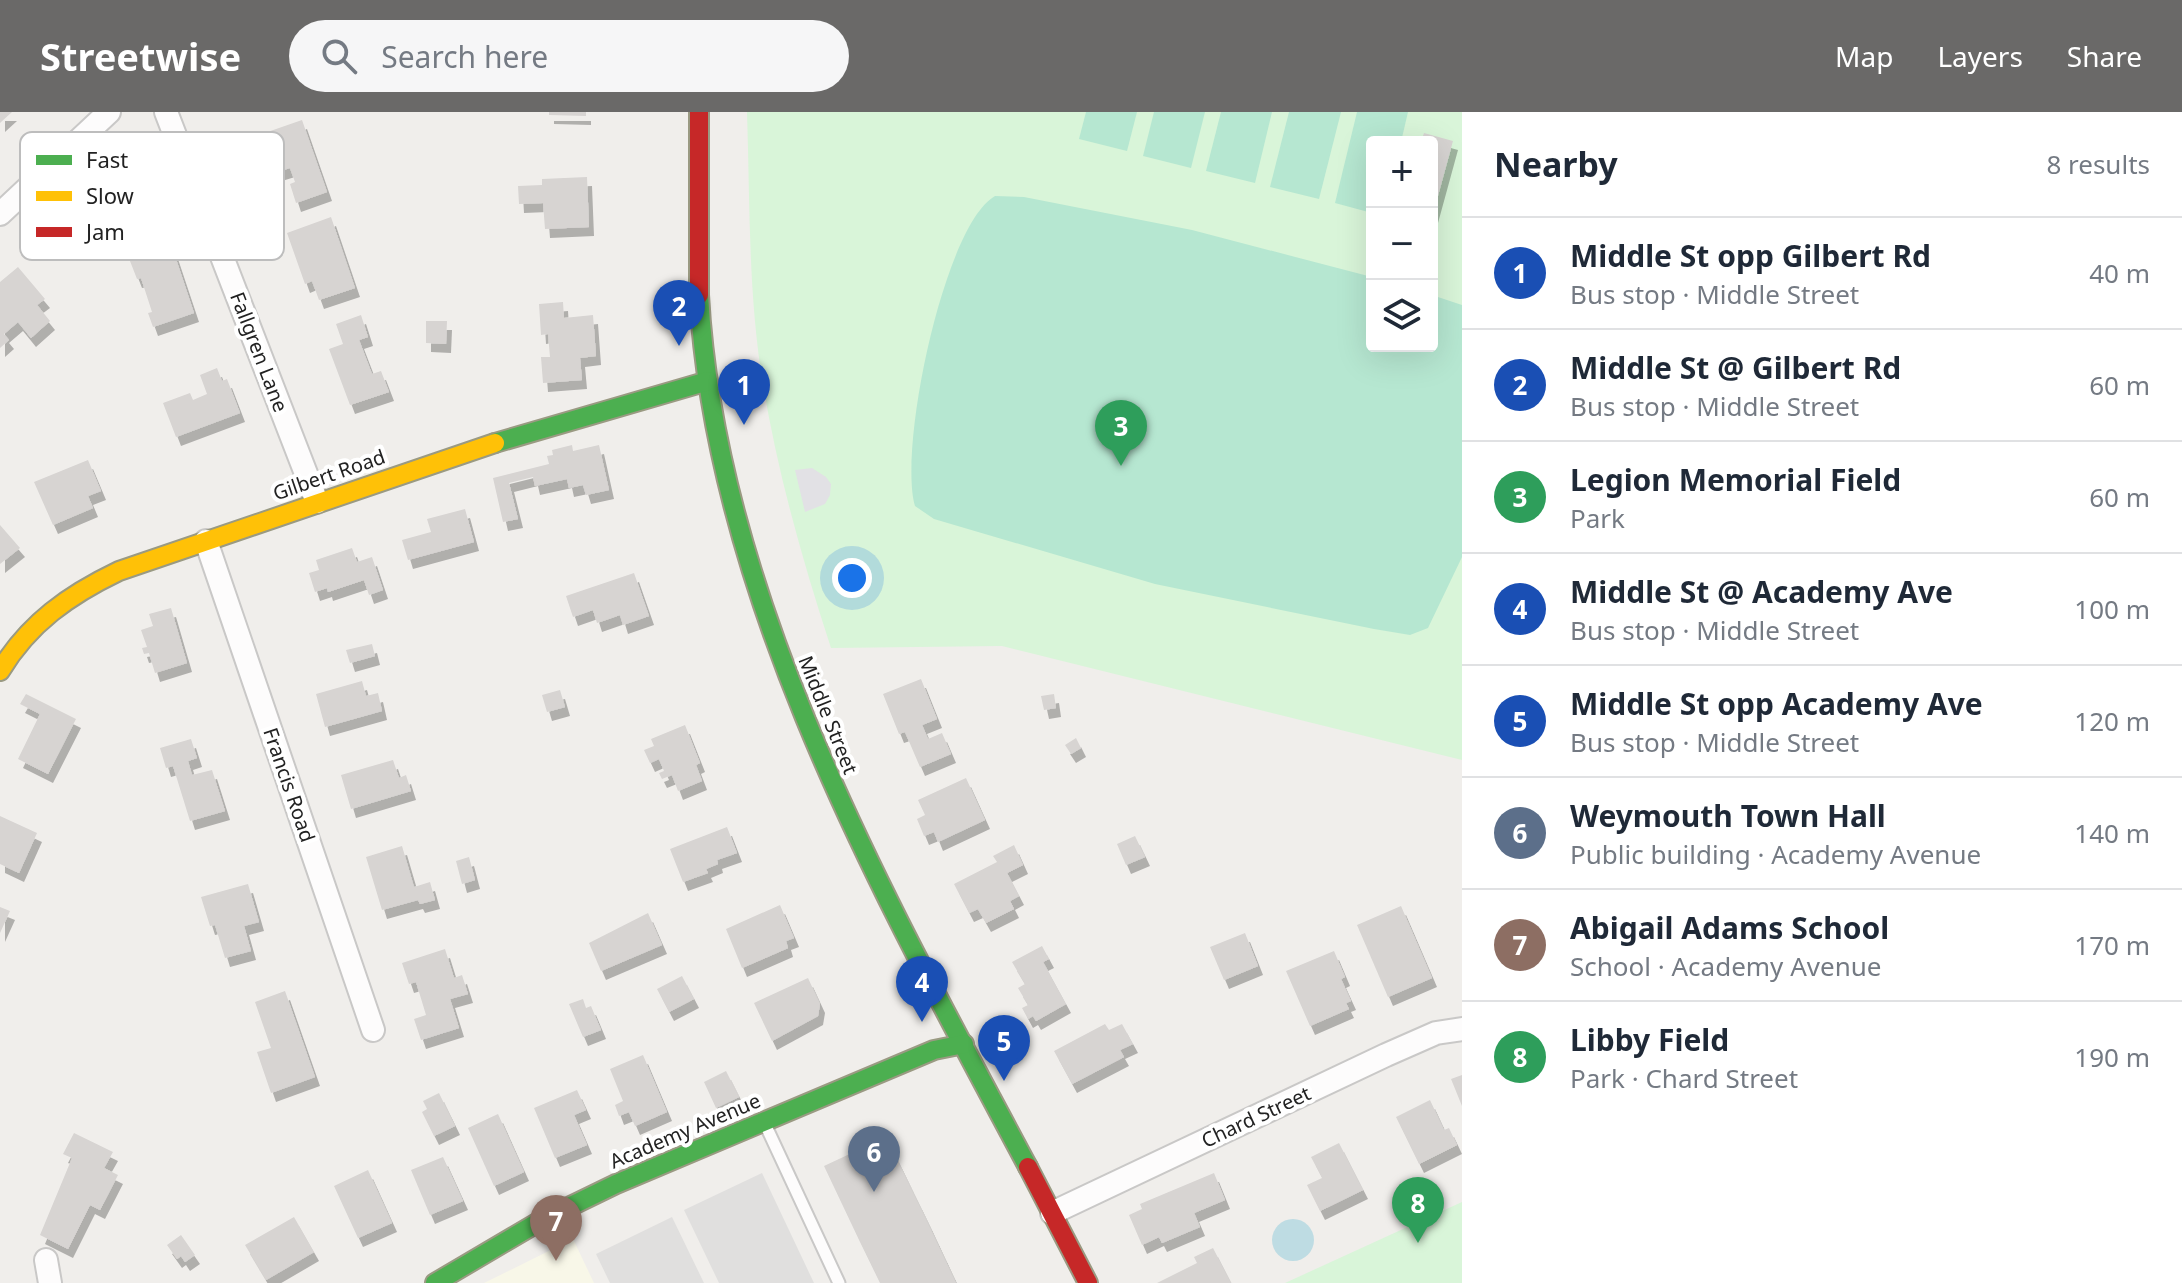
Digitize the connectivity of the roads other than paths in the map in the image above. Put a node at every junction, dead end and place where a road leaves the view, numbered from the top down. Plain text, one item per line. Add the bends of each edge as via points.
1 (109, 112) edge
2 (166, 112) edge
3 (699, 112) edge
4 (88, 132) edge
5 (174, 132) edge
6 (20, 195) edge
7 (0, 214) edge
8 (223, 260) edge
9 (708, 381) junction
10 (317, 502) junction
11 (206, 541) junction
12 (0, 671) edge
13 (1462, 1029) edge
14 (373, 1030) dead end
15 (964, 1044) junction
16 (764, 1122) junction
17 (1052, 1213) junction
18 (46, 1260) dead end
19 (50, 1283) edge
20 (435, 1283) edge
21 (839, 1283) edge
22 (1088, 1283) edge

1 - 4 street
2 - 5 street, Fallgren Lane
3 - 9 street, Middle Street via 699,263
6 - 7 street
8 - 10 street, Fallgren Lane
9 - 10 street, Gilbert Road via 543,427
9 - 15 street, Middle Street via 736,510 784,666 837,795
10 - 11 street, Gilbert Road
11 - 12 street, Gilbert Road via 140,561 84,586 40,616
11 - 14 street, Francis Road
13 - 17 street, Chard Street via 1436,1033 1386,1055
15 - 16 street, Academy Avenue via 934,1050
15 - 17 street, Middle Street
16 - 20 street, Academy Avenue via 542,1220
16 - 21 lane
17 - 22 street, Middle Street
18 - 19 street

